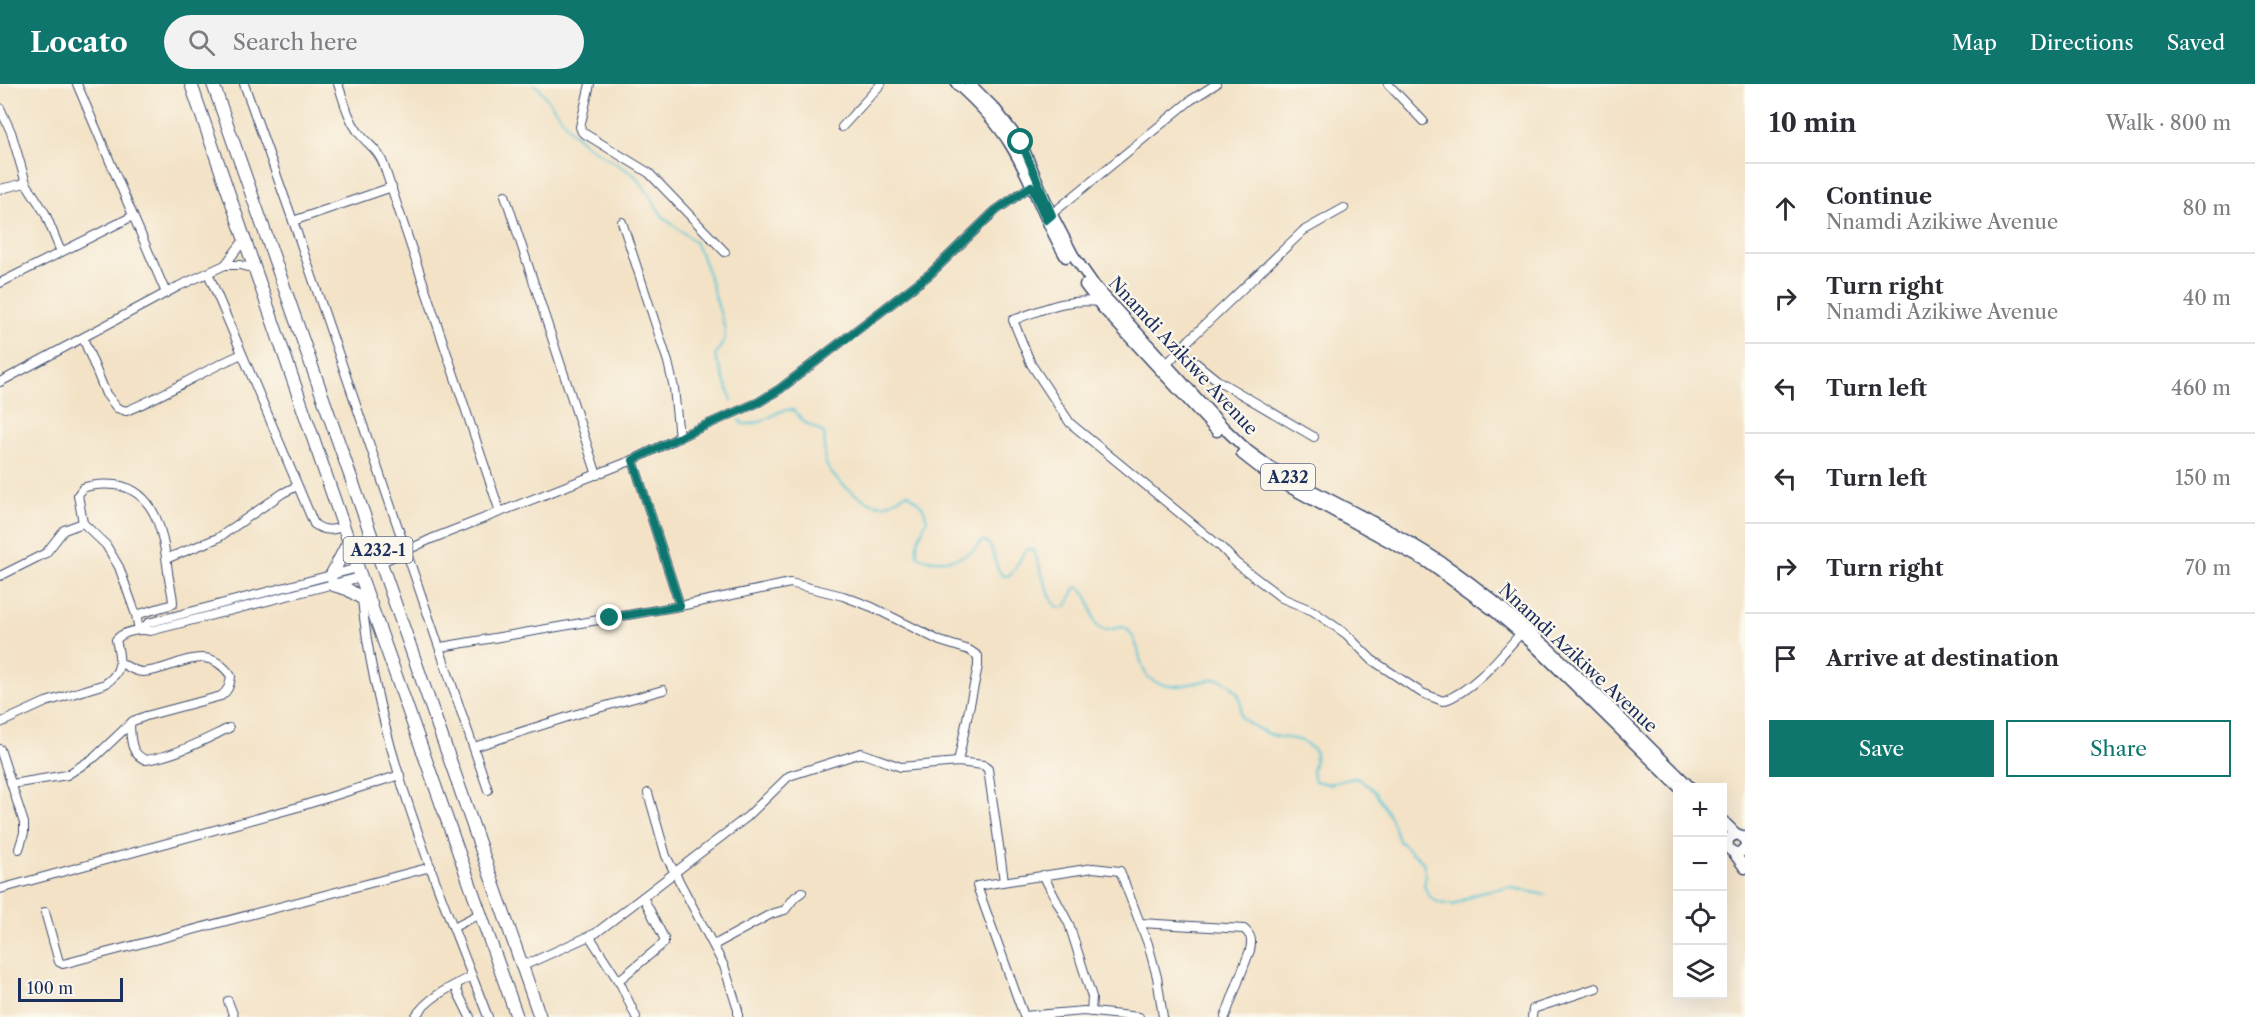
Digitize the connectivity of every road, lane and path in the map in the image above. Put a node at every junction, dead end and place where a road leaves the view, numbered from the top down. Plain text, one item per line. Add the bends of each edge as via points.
1 (77, 84) edge
2 (191, 84) edge
3 (213, 84) edge
4 (244, 84) edge
5 (338, 84) edge
6 (590, 84) edge
7 (880, 84) edge
8 (957, 84) edge
9 (970, 84) edge
10 (1216, 84) edge
11 (1388, 84) edge
12 (0, 108) edge
13 (1423, 121) dead end
14 (842, 127) dead end
15 (26, 183) junction
16 (1031, 186) junction
17 (392, 188) junction
18 (0, 189) edge
19 (505, 195) dead end
20 (1344, 208) dead end
21 (134, 216) junction
22 (1049, 217) junction
23 (293, 221) junction
24 (622, 222) dead end
25 (244, 240) junction
26 (62, 252) junction
27 (725, 252) dead end
28 (225, 265) junction
29 (255, 270) junction
30 (208, 273) junction
31 (0, 283) edge
32 (166, 293) junction
33 (1099, 302) junction
34 (83, 338) junction
35 (1180, 350) junction
36 (242, 354) junction
37 (1166, 365) junction
38 (0, 382) edge
39 (1314, 437) dead end
40 (679, 438) junction
41 (633, 460) junction
42 (597, 475) junction
43 (297, 486) junction
44 (501, 512) junction
45 (83, 523) junction
46 (344, 527) junction
47 (349, 541) junction
48 (407, 551) junction
49 (168, 558) junction
50 (382, 562) junction
51 (360, 573) junction
52 (0, 576) edge
53 (332, 581) junction
54 (367, 601) junction
55 (680, 606) junction
56 (136, 615) junction
57 (141, 629) junction
58 (1521, 633) junction
59 (441, 647) junction
60 (121, 663) junction
61 (663, 690) dead end
62 (0, 723) edge
63 (129, 725) junction
64 (229, 728) dead end
65 (474, 747) junction
66 (0, 749) edge
67 (958, 762) junction
68 (400, 775) junction
69 (1675, 783) edge
70 (1686, 783) edge
71 (12, 784) junction
72 (488, 790) dead end
73 (648, 793) dead end
74 (1727, 824) edge
75 (1741, 835) edge
76 (1728, 844) edge
77 (1745, 847) edge
78 (19, 849) dead end
79 (431, 867) junction
80 (1745, 868) edge
81 (674, 874) junction
82 (1043, 875) junction
83 (1004, 881) junction
84 (0, 889) edge
85 (802, 892) dead end
86 (643, 897) junction
87 (45, 912) dead end
88 (482, 913) junction
89 (1140, 923) junction
90 (454, 927) junction
91 (590, 937) junction
92 (714, 945) junction
93 (523, 966) junction
94 (472, 976) junction
95 (618, 981) junction
96 (457, 985) junction
97 (1596, 987) dead end
98 (228, 1001) dead end
99 (1091, 1012) junction
100 (234, 1017) edge
101 (415, 1017) edge
102 (470, 1017) edge
103 (488, 1017) edge
104 (517, 1017) edge
105 (540, 1017) edge
106 (636, 1017) edge
107 (738, 1017) edge
108 (1139, 1017) edge
109 (1163, 1017) edge
110 (1225, 1017) edge
111 (1532, 1017) edge

1 - 21 street
2 - 25 highway, A232-1
3 - 50 highway, A232-1
4 - 23 street
5 - 17 street via 350,119 359,134 378,151
6 - 27 street via 582,132 649,173
7 - 14 street
8 - 16 main road, Nnamdi Azikiwe Avenue / A232 via 997,125
9 - 22 main road, Nnamdi Azikiwe Avenue / A232 via 1012,129 1029,158
10 - 22 street via 1191,100
11 - 13 street
12 - 15 street
15 - 18 street
15 - 26 street
16 - 22 main road, Nnamdi Azikiwe Avenue / A232
16 - 40 street via 995,211 930,274 780,389
17 - 23 street
17 - 44 street
19 - 42 street
20 - 35 street via 1304,231
21 - 26 street
21 - 32 street
22 - 33 main road, Nnamdi Azikiwe Avenue / A232 via 1074,268
22 - 37 main road, Nnamdi Azikiwe Avenue / A232 via 1094,285
23 - 48 street
24 - 40 street via 668,362
25 - 28 street
25 - 29 highway, A232-1
26 - 31 street
28 - 29 street
28 - 30 street
29 - 46 highway, A232-1
30 - 32 street
30 - 36 street
32 - 34 street
33 - 58 main road, Nnamdi Azikiwe Avenue / A232 via 1218,432 1252,463 1427,562
33 - 58 street via 1062,303 1013,320 1031,364 1070,423 1236,563 1282,598 1313,611 1346,634 1372,660 1422,693 1443,701 1457,697 1488,671
34 - 36 street via 106,393 117,408 126,411
34 - 38 street
35 - 37 street
35 - 39 street via 1217,380
36 - 43 street
37 - 70 main road, Nnamdi Azikiwe Avenue / A232 via 1225,429 1257,457 1299,484 1420,548 1478,588 1531,632
40 - 41 street
41 - 42 street
41 - 55 street
42 - 44 street
43 - 46 street via 314,524 330,531
43 - 49 street via 218,538
44 - 48 street
45 - 49 street via 78,495 83,488 107,484 130,488 145,498 156,517
45 - 52 street via 64,530 38,558
45 - 56 street via 113,555
46 - 47 highway, A232-1
47 - 51 highway, A232-1
47 - 53 highway
48 - 50 street
48 - 59 street
49 - 56 street via 173,604
50 - 93 highway, A232-1
51 - 53 street
51 - 54 highway, A232-1
53 - 54 highway
53 - 57 street via 150,631
54 - 68 street via 370,663
54 - 88 highway, A232-1
55 - 59 street
55 - 67 street via 790,583 843,596 940,641 969,650 978,656 978,666
56 - 57 street
57 - 60 street via 117,637
58 - 69 main road, Nnamdi Azikiwe Avenue / A232
59 - 65 street
60 - 62 street via 118,673 105,684 46,702
60 - 63 street via 143,672 195,658 212,658 224,665 231,676 226,692 220,696 146,716
61 - 65 street
63 - 64 street via 131,745 146,760 196,744
63 - 71 street via 95,757 67,775
65 - 72 street
66 - 71 street
67 - 81 street via 901,767 861,753 789,776 747,817
67 - 83 street via 988,769
68 - 79 street
68 - 84 street
71 - 78 street via 24,823
73 - 81 street
74 - 75 main road
75 - 76 main road via 1731,836
76 - 77 main road via 1741,852
76 - 80 main road
79 - 87 street via 63,964 59,962
79 - 90 street
81 - 86 street
81 - 92 street
82 - 83 street
82 - 89 street via 1093,868 1120,871
82 - 99 street via 1069,924 1092,997
83 - 99 street via 977,886 1022,1012 1026,1016
85 - 92 street via 785,910
86 - 91 street
86 - 95 street via 664,943
88 - 90 street
88 - 104 highway, A232-1
89 - 109 street via 1157,976
89 - 110 street via 1244,929 1250,934 1250,950
90 - 94 street
91 - 93 street
91 - 95 street
92 - 107 street via 734,995
93 - 105 highway, A232-1
94 - 96 street
94 - 103 street
95 - 106 street
96 - 101 street via 433,996
96 - 102 street
97 - 111 street via 1533,1009
98 - 100 street
99 - 108 street

